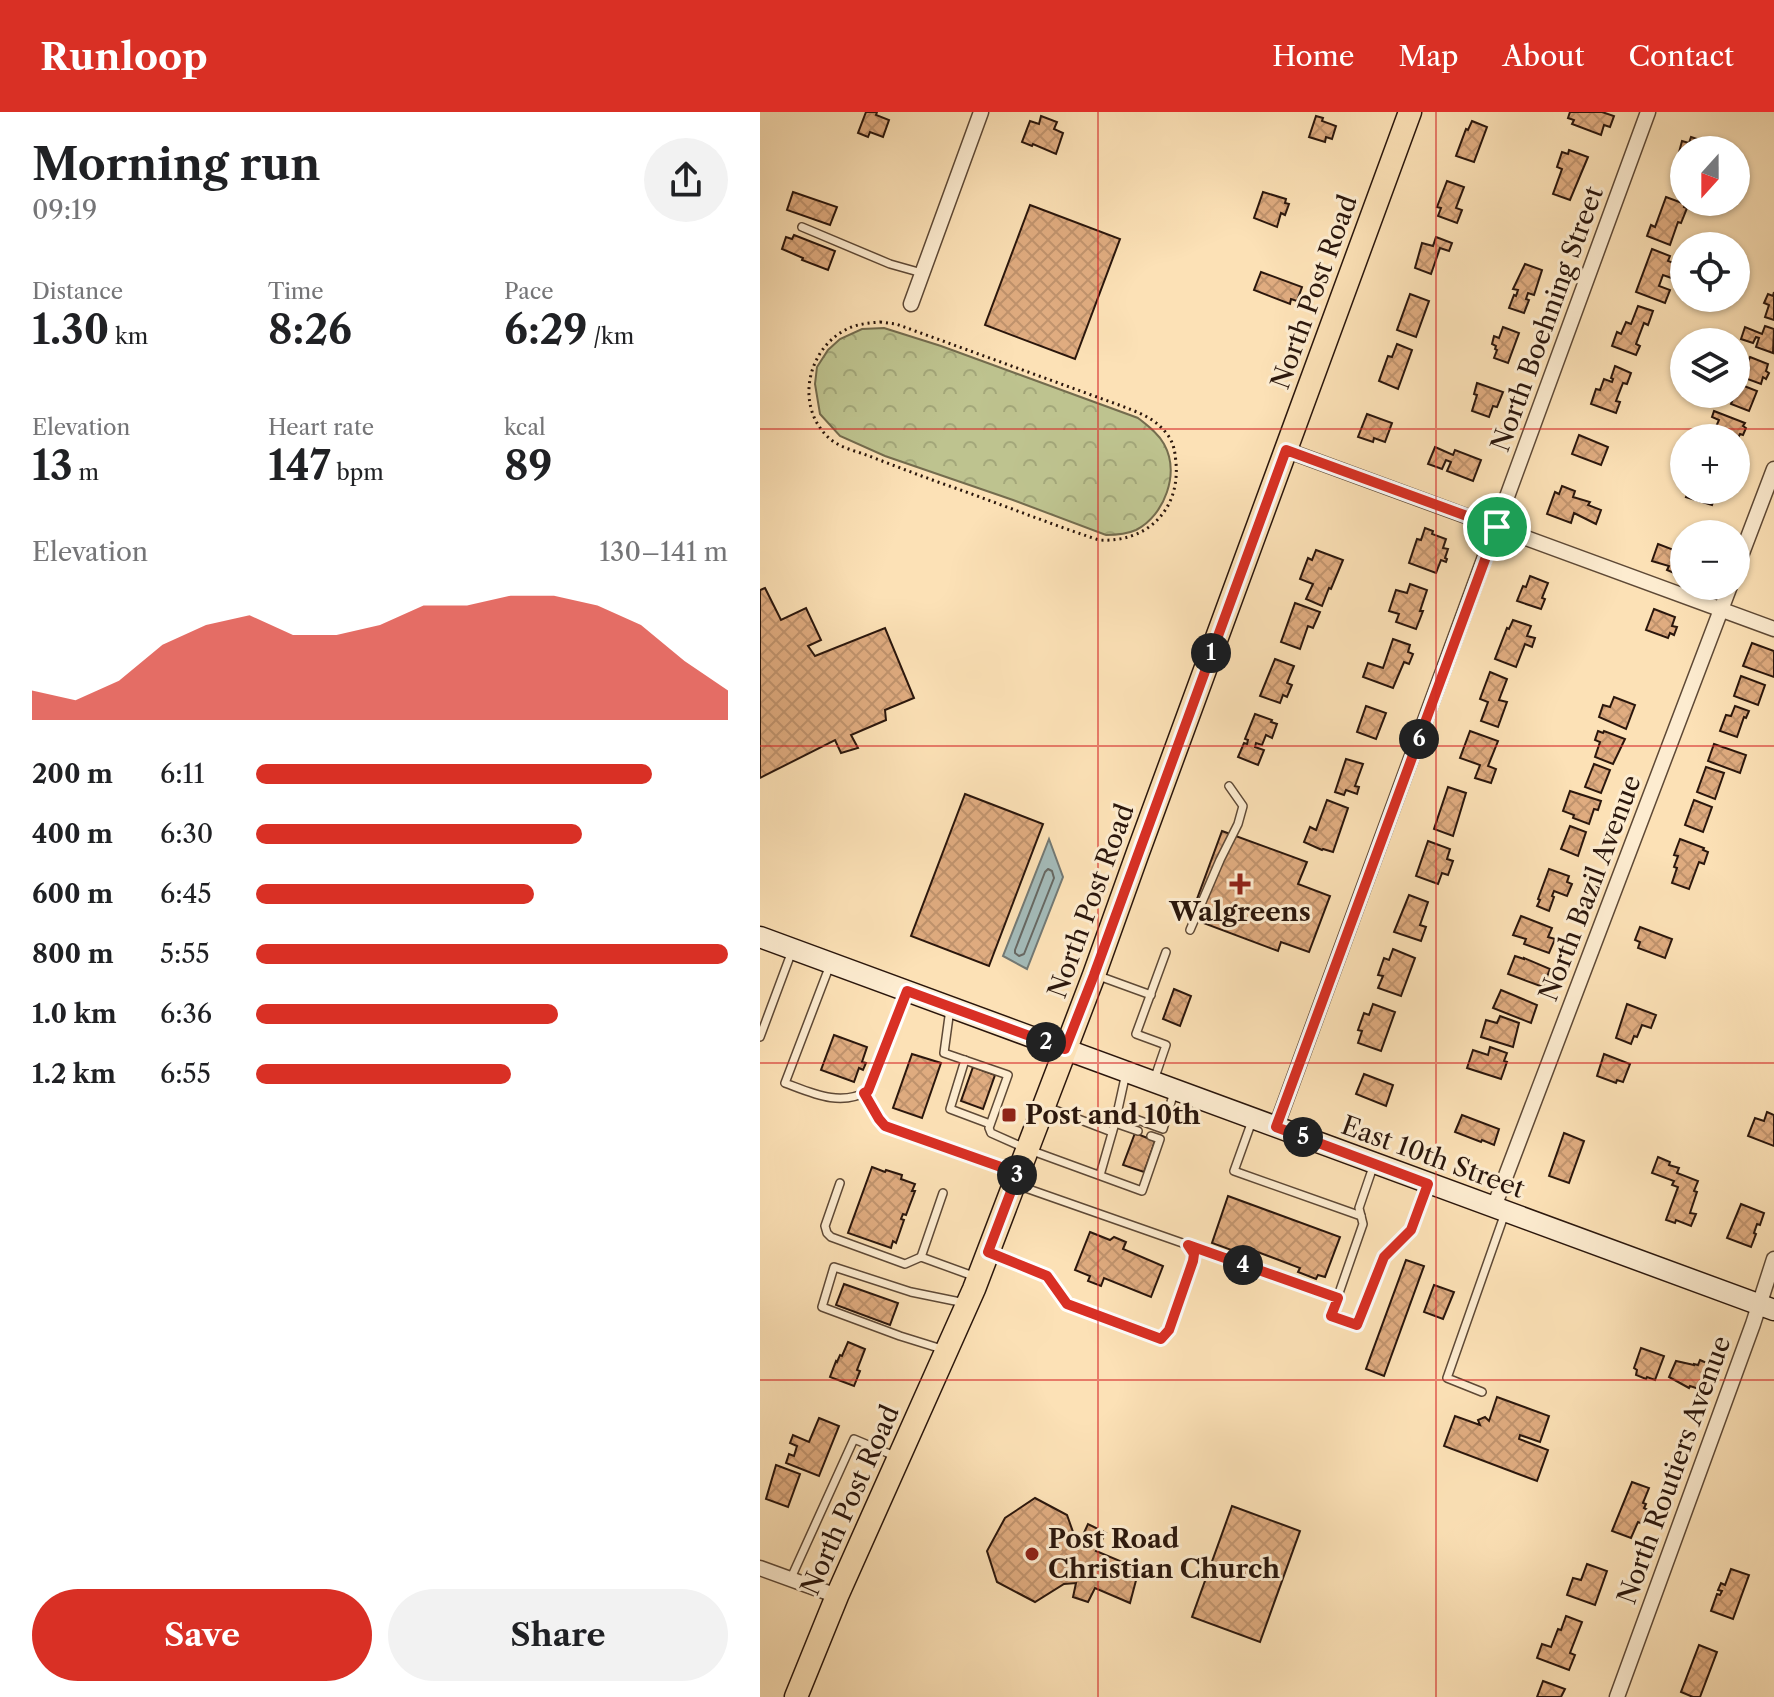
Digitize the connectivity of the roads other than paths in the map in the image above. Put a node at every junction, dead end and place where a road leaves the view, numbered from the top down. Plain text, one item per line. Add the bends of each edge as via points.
1 (981, 112) edge
2 (1410, 112) edge
3 (1648, 112) edge
4 (802, 227) dead end
5 (922, 273) junction
6 (911, 304) dead end
7 (1286, 450) junction
8 (1774, 469) edge
9 (1497, 527) junction
10 (1750, 532) edge
11 (1725, 600) edge
12 (1721, 609) junction
13 (1774, 629) edge
14 (1229, 786) dead end
15 (1190, 930) dead end
16 (760, 937) edge
17 (793, 949) junction
18 (1166, 952) dead end
19 (831, 963) junction
20 (1094, 975) junction
21 (907, 991) junction
22 (1151, 995) junction
23 (950, 1007) junction
24 (760, 1037) edge
25 (1065, 1049) junction
26 (965, 1060) junction
27 (1127, 1072) junction
28 (1154, 1082) junction
29 (1175, 1090) junction
30 (864, 1093) junction
31 (1044, 1106) junction
32 (1116, 1112) junction
33 (1253, 1119) junction
34 (1115, 1123) junction
35 (990, 1124) junction
36 (1276, 1127) junction
37 (1163, 1129) junction
38 (1138, 1131) dead end
39 (1112, 1132) junction
40 (1151, 1136) dead end
41 (1160, 1139) junction
42 (1027, 1149) junction
43 (1374, 1164) junction
44 (1100, 1175) junction
45 (1016, 1179) junction
46 (840, 1183) dead end
47 (1428, 1184) junction
48 (943, 1193) dead end
49 (1500, 1209) junction
50 (1361, 1216) junction
51 (1188, 1245) junction
52 (988, 1252) junction
53 (921, 1257) junction
54 (1774, 1259) edge
55 (978, 1277) junction
56 (1338, 1298) junction
57 (967, 1303) junction
58 (1767, 1307) edge
59 (946, 1350) junction
60 (1482, 1392) dead end
61 (899, 1458) junction
62 (760, 1568) edge
63 (791, 1579) junction
64 (837, 1596) junction
65 (796, 1697) edge
66 (1617, 1697) edge

1 - 5 street
2 - 7 main road, North Post Road
3 - 9 street, North Boehning Street
4 - 5 lane
5 - 6 street
7 - 9 street
7 - 20 main road, North Post Road
8 - 10 street
9 - 12 street
9 - 36 street, North Boehning Street
11 - 12 street, North Bazil Avenue
12 - 13 street
12 - 49 street, North Bazil Avenue
14 - 15 lane via 1243,806
16 - 17 main road, East 10th Street
17 - 19 main road, East 10th Street
17 - 24 lane
18 - 22 lane
19 - 21 main road, East 10th Street
19 - 30 lane via 785,1083 826,1098
20 - 22 lane
20 - 25 main road, North Post Road
21 - 23 main road, East 10th Street
21 - 30 lane
22 - 28 lane via 1136,1034 1166,1045
23 - 25 main road, East 10th Street
23 - 26 lane via 944,1053
25 - 27 main road, East 10th Street
25 - 31 main road, North Post Road
26 - 35 lane via 950,1109
26 - 35 lane via 1008,1075
27 - 28 main road, East 10th Street
27 - 32 lane
28 - 29 main road, East 10th Street
29 - 33 main road, East 10th Street
29 - 37 lane
30 - 45 lane via 885,1126
31 - 39 lane
31 - 42 main road, North Post Road
32 - 34 lane
32 - 37 lane
33 - 36 main road, East 10th Street
33 - 50 lane via 1234,1171
34 - 38 lane
34 - 39 lane
35 - 42 lane via 991,1133
36 - 43 main road, East 10th Street
37 - 41 lane
39 - 44 lane
40 - 41 lane
41 - 44 lane via 1142,1191
42 - 44 lane
42 - 45 main road, North Post Road
43 - 47 main road, East 10th Street
43 - 50 lane
45 - 51 lane
45 - 52 main road, North Post Road
46 - 53 lane via 825,1226 831,1237 905,1264
47 - 49 main road, East 10th Street
47 - 56 lane via 1411,1230 1384,1257 1357,1325 1331,1316
48 - 53 lane
49 - 58 main road, East 10th Street
49 - 60 lane via 1447,1378
50 - 56 lane via 1363,1224
51 - 52 lane via 1193,1261 1161,1339 1067,1304 1047,1276
51 - 56 lane
52 - 55 main road, North Post Road
53 - 55 lane
54 - 58 street, North Routiers Avenue
55 - 57 main road, North Post Road
57 - 59 main road, North Post Road
57 - 59 lane via 911,1292 834,1267 822,1307
58 - 66 street, North Routiers Avenue
59 - 61 main road, North Post Road
61 - 63 lane via 854,1439
61 - 64 main road, North Post Road
62 - 63 street
63 - 64 street
64 - 65 main road, North Post Road

